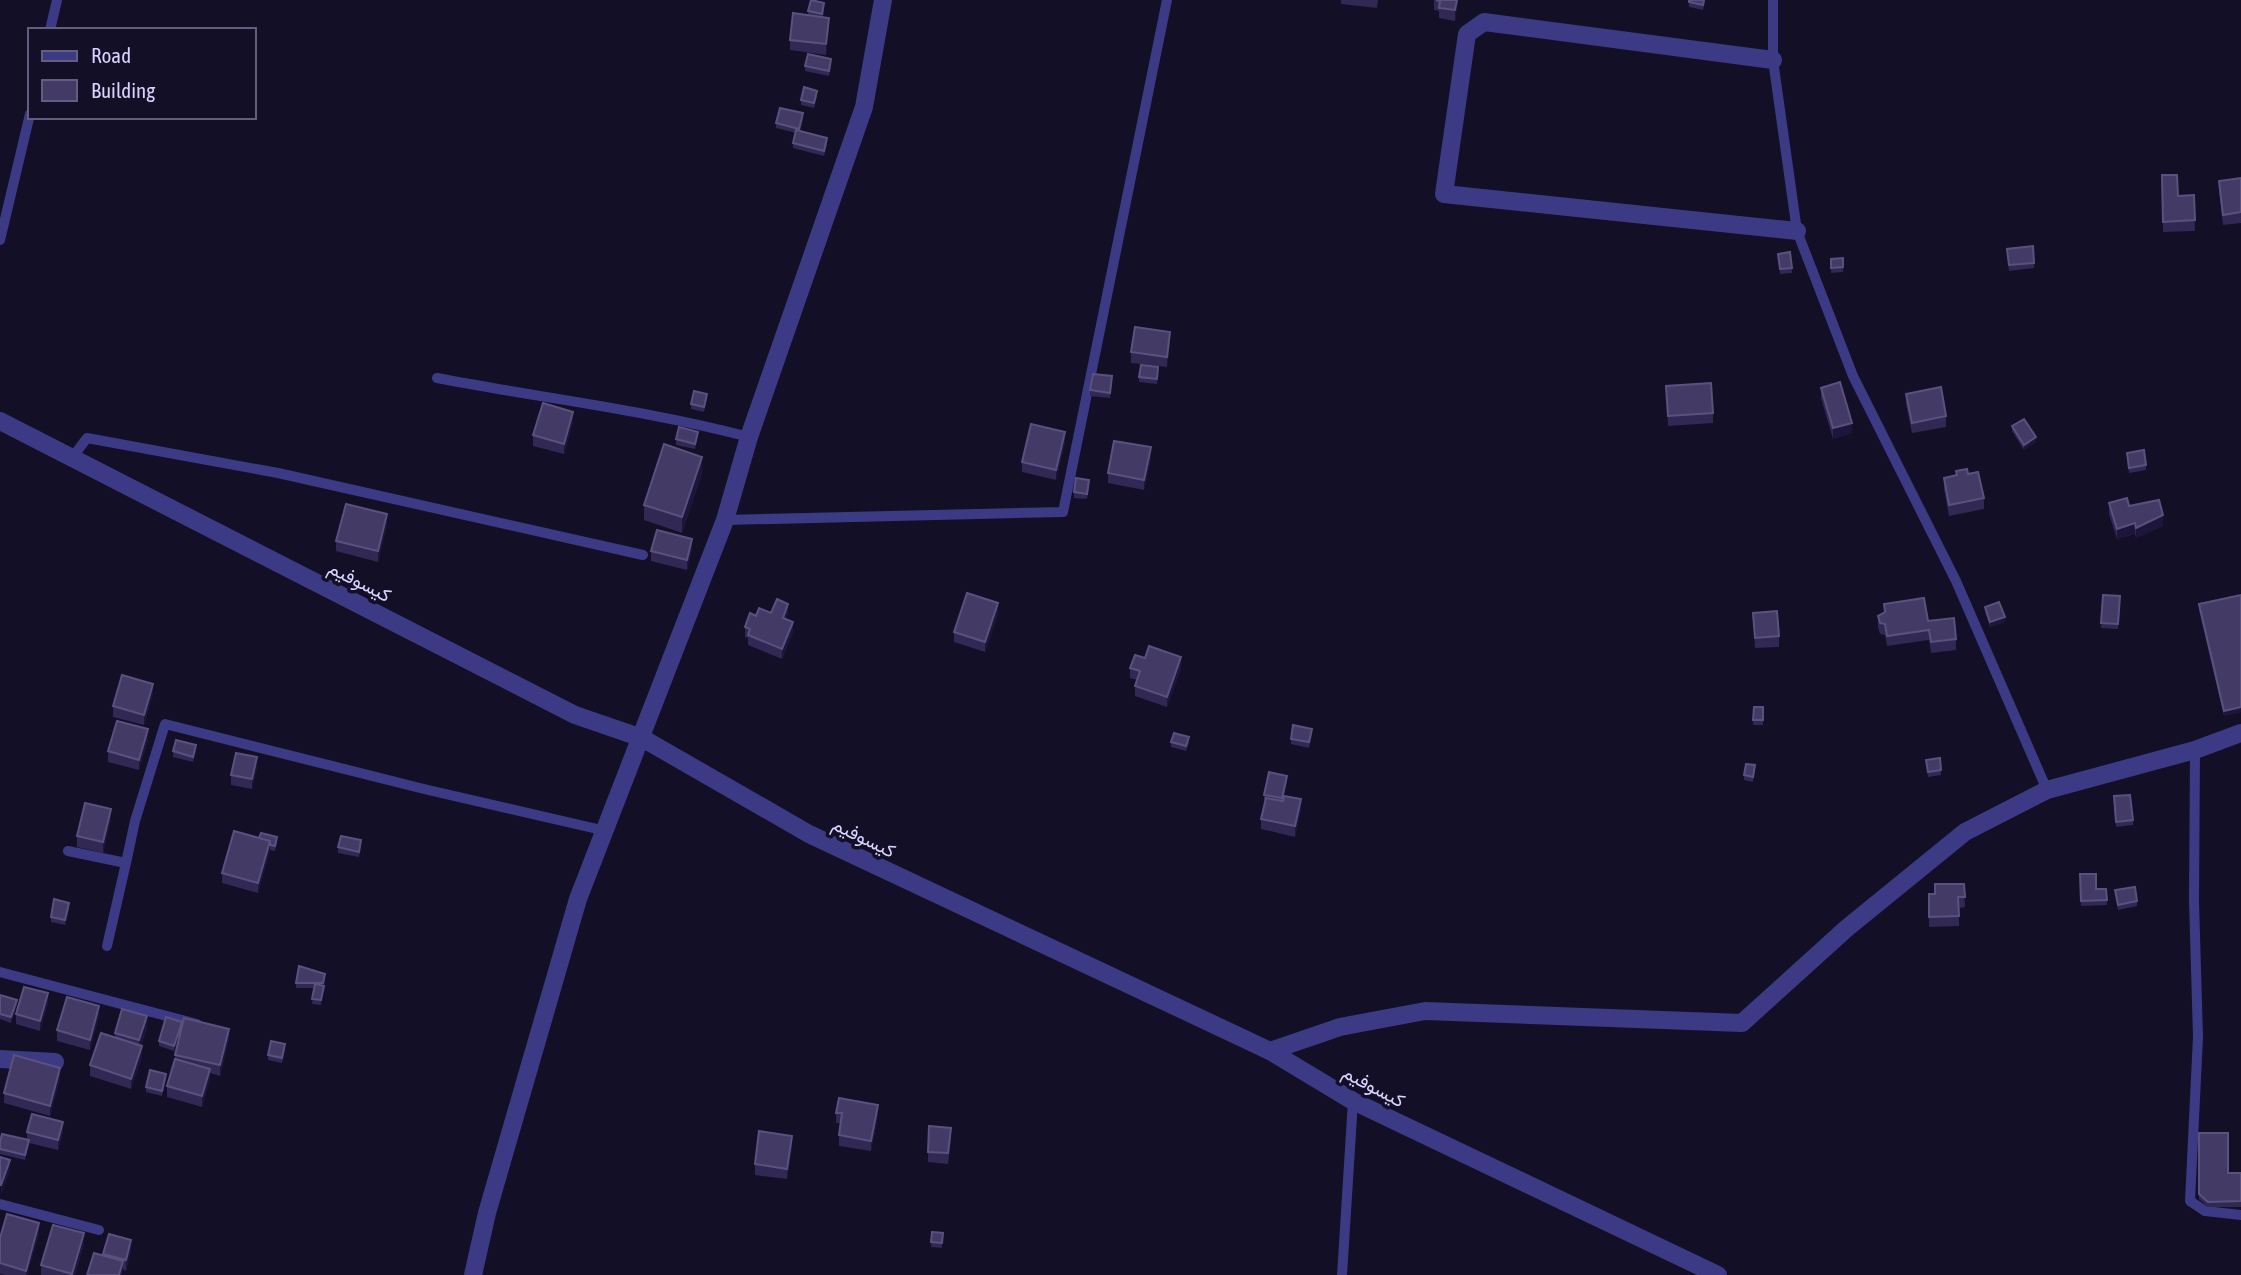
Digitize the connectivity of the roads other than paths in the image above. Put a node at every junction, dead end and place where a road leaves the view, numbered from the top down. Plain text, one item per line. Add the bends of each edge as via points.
1 (57, 0) edge
2 (883, 0) edge
3 (1167, 0) edge
4 (1773, 0) edge
5 (50, 28) edge
6 (1773, 60) junction
7 (29, 119) edge
8 (1797, 231) junction
9 (0, 240) edge
10 (437, 378) dead end
11 (0, 421) edge
12 (749, 437) junction
13 (72, 458) junction
14 (725, 520) junction
15 (643, 555) dead end
16 (2241, 733) edge
17 (642, 738) junction
18 (2195, 751) junction
19 (2047, 790) junction
20 (606, 831) junction
21 (68, 851) dead end
22 (126, 863) junction
23 (107, 946) dead end
24 (0, 972) edge
25 (203, 1025) edge
26 (1270, 1051) junction
27 (0, 1059) edge
28 (55, 1062) dead end
29 (1353, 1101) junction
30 (0, 1204) edge
31 (2241, 1215) edge
32 (99, 1230) dead end
33 (474, 1275) edge
34 (1342, 1275) edge
35 (1718, 1275) edge

1 - 5 lane
2 - 12 street via 864,107
3 - 14 lane via 1063,512
4 - 6 lane
6 - 8 lane
6 - 8 street via 1484,22 1467,34 1444,194
7 - 9 lane
8 - 19 lane via 1853,376 1956,581
10 - 12 lane via 681,420
11 - 13 street, كيسوفيم
12 - 14 street
13 - 15 lane via 87,438 278,473
13 - 17 street, كيسوفيم via 575,715
14 - 17 street
16 - 18 street
17 - 20 street
17 - 26 street, كيسوفيم via 809,834
18 - 19 street
18 - 31 lane via 2198,1037 2190,1201 2205,1211
19 - 26 street via 1965,832 1847,928 1742,1023 1425,1011 1340,1027
20 - 22 lane via 165,724
20 - 33 street via 578,899 542,1016
21 - 22 lane
22 - 23 lane
24 - 25 lane
26 - 29 street, كيسوفيم
27 - 28 street
29 - 34 lane
29 - 35 street, كيسوفيم
30 - 32 lane

